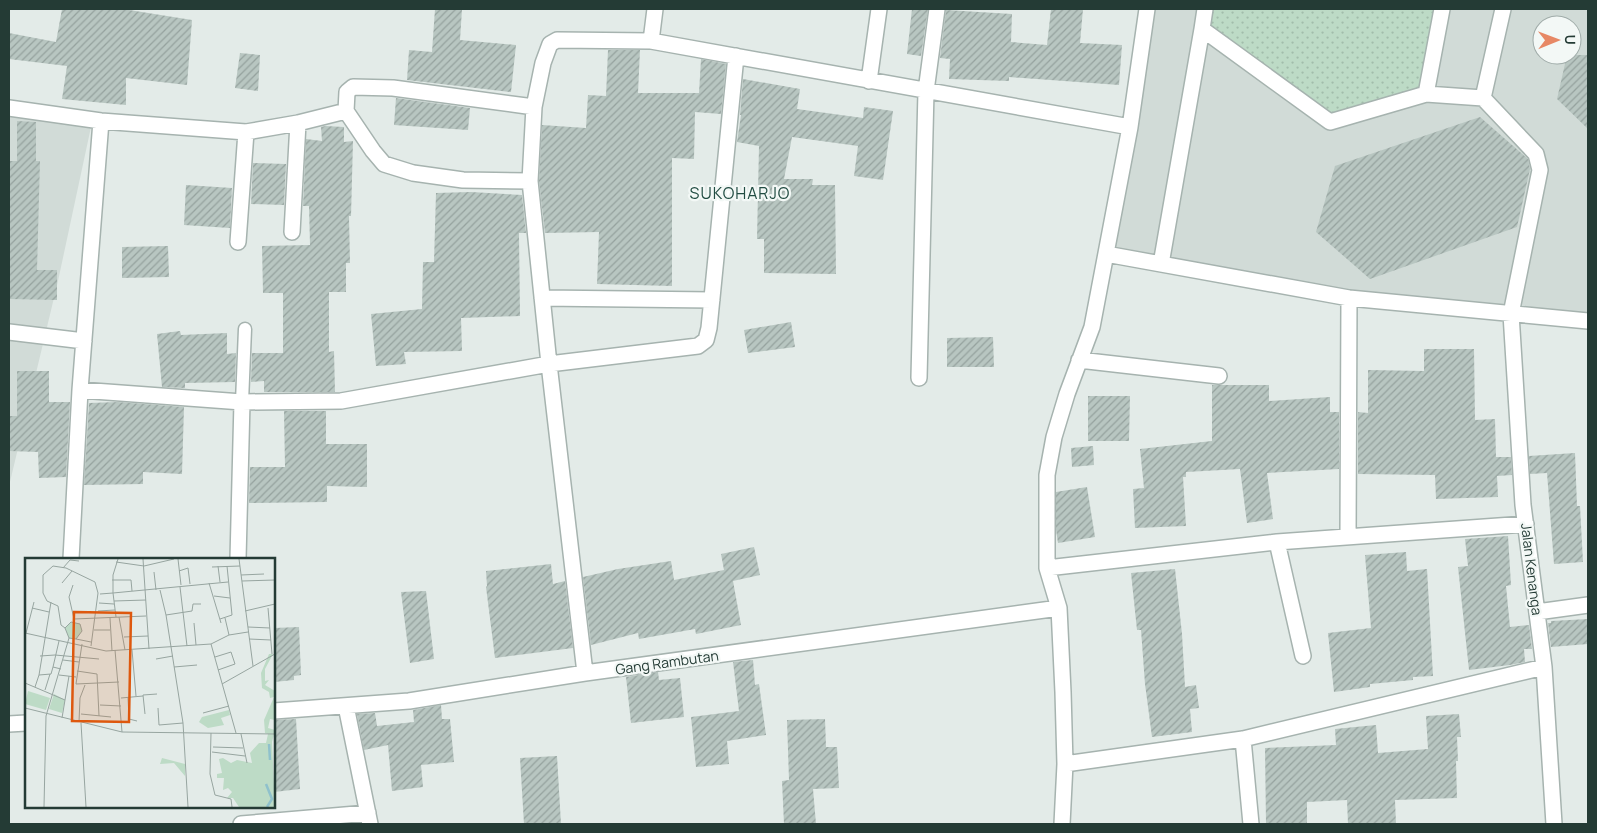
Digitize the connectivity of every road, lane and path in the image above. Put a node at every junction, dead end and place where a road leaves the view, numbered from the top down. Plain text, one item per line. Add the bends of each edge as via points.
1 (655, 9) edge
2 (878, 9) edge
3 (937, 9) edge
4 (1147, 9) edge
5 (1205, 9) edge
6 (1442, 9) edge
7 (1503, 9) edge
8 (1202, 29) junction
9 (651, 40) junction
10 (736, 56) junction
11 (868, 81) junction
12 (926, 91) junction
13 (1426, 94) junction
14 (1483, 98) junction
15 (534, 107) junction
16 (9, 108) edge
17 (346, 111) junction
18 (101, 121) junction
19 (298, 123) junction
20 (1130, 127) junction
21 (246, 132) junction
22 (530, 181) junction
23 (292, 232) dead end
24 (238, 242) dead end
25 (1106, 254) junction
26 (1161, 264) junction
27 (542, 298) junction
28 (1349, 298) junction
29 (712, 300) junction
30 (1511, 314) junction
31 (1588, 321) edge
32 (245, 329) dead end
33 (9, 332) edge
34 (84, 341) junction
35 (1080, 360) junction
36 (549, 364) junction
37 (1219, 376) dead end
38 (919, 378) dead end
39 (80, 390) junction
40 (242, 402) junction
41 (1526, 524) junction
42 (1348, 537) junction
43 (1277, 542) junction
44 (71, 558) edge
45 (238, 558) edge
46 (1047, 568) junction
47 (1588, 605) edge
48 (1059, 608) junction
49 (1537, 612) junction
50 (1302, 656) dead end
51 (1544, 667) junction
52 (585, 673) junction
53 (346, 706) junction
54 (275, 711) edge
55 (9, 724) edge
56 (25, 724) edge
57 (1243, 738) junction
58 (1065, 764) junction
59 (369, 819) edge
60 (241, 824) edge
61 (1062, 824) edge
62 (1251, 824) edge
63 (1554, 824) edge

1 - 9 street
2 - 11 street
3 - 12 street
4 - 20 street
5 - 8 street
6 - 13 street
7 - 14 street
8 - 13 street via 1330,122
8 - 26 street
9 - 10 street
9 - 15 street via 557,40 550,44
10 - 11 street
10 - 29 street
11 - 12 street
12 - 20 street
12 - 38 street
13 - 14 street
14 - 30 street, Jalan Kenanga via 1536,154 1540,170
15 - 17 street via 393,88 353,87 347,92
15 - 22 street
16 - 18 street
17 - 19 street
17 - 22 street via 384,164 413,173 463,180
18 - 21 street
18 - 34 street
19 - 21 street
19 - 23 street
20 - 25 street
21 - 24 street
22 - 27 street
25 - 26 street
25 - 35 street via 1092,327
26 - 28 street
27 - 29 street
27 - 36 street
28 - 30 street
28 - 42 street
29 - 36 street via 706,340 698,346
30 - 31 street
30 - 41 street, Jalan Kenanga
32 - 40 lane
33 - 34 street
34 - 39 street
35 - 37 street
35 - 46 street via 1054,436 1046,475
36 - 40 street via 341,401
36 - 52 street
39 - 40 street
39 - 44 street
40 - 45 street
41 - 42 street
41 - 49 street, Jalan Kenanga
42 - 43 street
43 - 46 street
43 - 50 street
46 - 48 street
47 - 49 street
48 - 52 street, Gang Rambutan
48 - 58 street
49 - 51 street, Jalan Kenanga
51 - 57 street
51 - 63 street, Jalan Kenanga
52 - 53 street, Gang Rambutan via 409,701
53 - 54 street, Gang Rambutan
53 - 59 street
55 - 56 street
57 - 58 street
57 - 62 street
58 - 61 street
59 - 60 street

